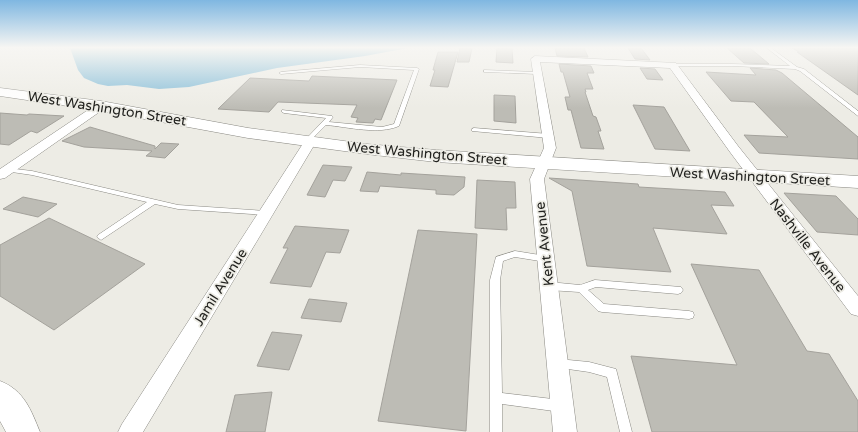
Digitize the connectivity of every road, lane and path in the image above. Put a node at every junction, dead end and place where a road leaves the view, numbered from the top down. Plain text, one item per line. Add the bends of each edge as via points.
1 (336, 68) edge
2 (401, 68) edge
3 (536, 68) edge
4 (675, 68) edge
5 (795, 68) edge
6 (486, 71) dead end
7 (281, 73) dead end
8 (537, 73) junction
9 (0, 92) edge
10 (101, 106) junction
11 (284, 111) dead end
12 (858, 114) edge
13 (325, 123) junction
14 (474, 130) dead end
15 (549, 136) junction
16 (308, 142) junction
17 (544, 163) junction
18 (3, 173) edge
19 (755, 176) junction
20 (858, 182) edge
21 (154, 201) junction
22 (266, 213) junction
23 (101, 237) dead end
24 (546, 259) junction
25 (549, 286) junction
26 (581, 289) junction
27 (678, 290) dead end
28 (858, 309) edge
29 (689, 315) dead end
30 (558, 364) junction
31 (0, 396) edge
32 (496, 398) junction
33 (562, 406) junction
34 (23, 432) edge
35 (130, 432) edge
36 (496, 432) edge
37 (565, 432) edge
38 (626, 432) edge

1 - 7 lane
2 - 13 lane via 417,69 397,125 382,129
3 - 8 street, Kent Avenue
4 - 19 street, Nashville Avenue
5 - 12 lane via 802,70
6 - 8 lane
8 - 15 street, Kent Avenue
9 - 10 main road, West Washington Street
10 - 16 main road, West Washington Street
10 - 18 street
11 - 13 lane via 330,117
13 - 16 lane
14 - 15 lane
15 - 17 street, Kent Avenue via 550,148
16 - 17 main road, West Washington Street via 436,156
16 - 22 street, Jamil Avenue
17 - 19 main road, West Washington Street
17 - 24 street, Kent Avenue via 537,179
18 - 21 lane via 32,173
19 - 20 main road, West Washington Street
19 - 28 street, Nashville Avenue
21 - 22 lane via 178,207
21 - 23 lane
22 - 35 street, Jamil Avenue
24 - 25 street, Kent Avenue
24 - 32 lane via 515,254 499,259 496,280
25 - 26 lane
25 - 30 street, Kent Avenue
26 - 27 lane via 595,283
26 - 29 lane via 602,308
30 - 33 street, Kent Avenue
30 - 38 lane via 589,366 612,373
31 - 34 main road via 14,412
32 - 33 lane
32 - 36 lane
33 - 37 street, Kent Avenue

